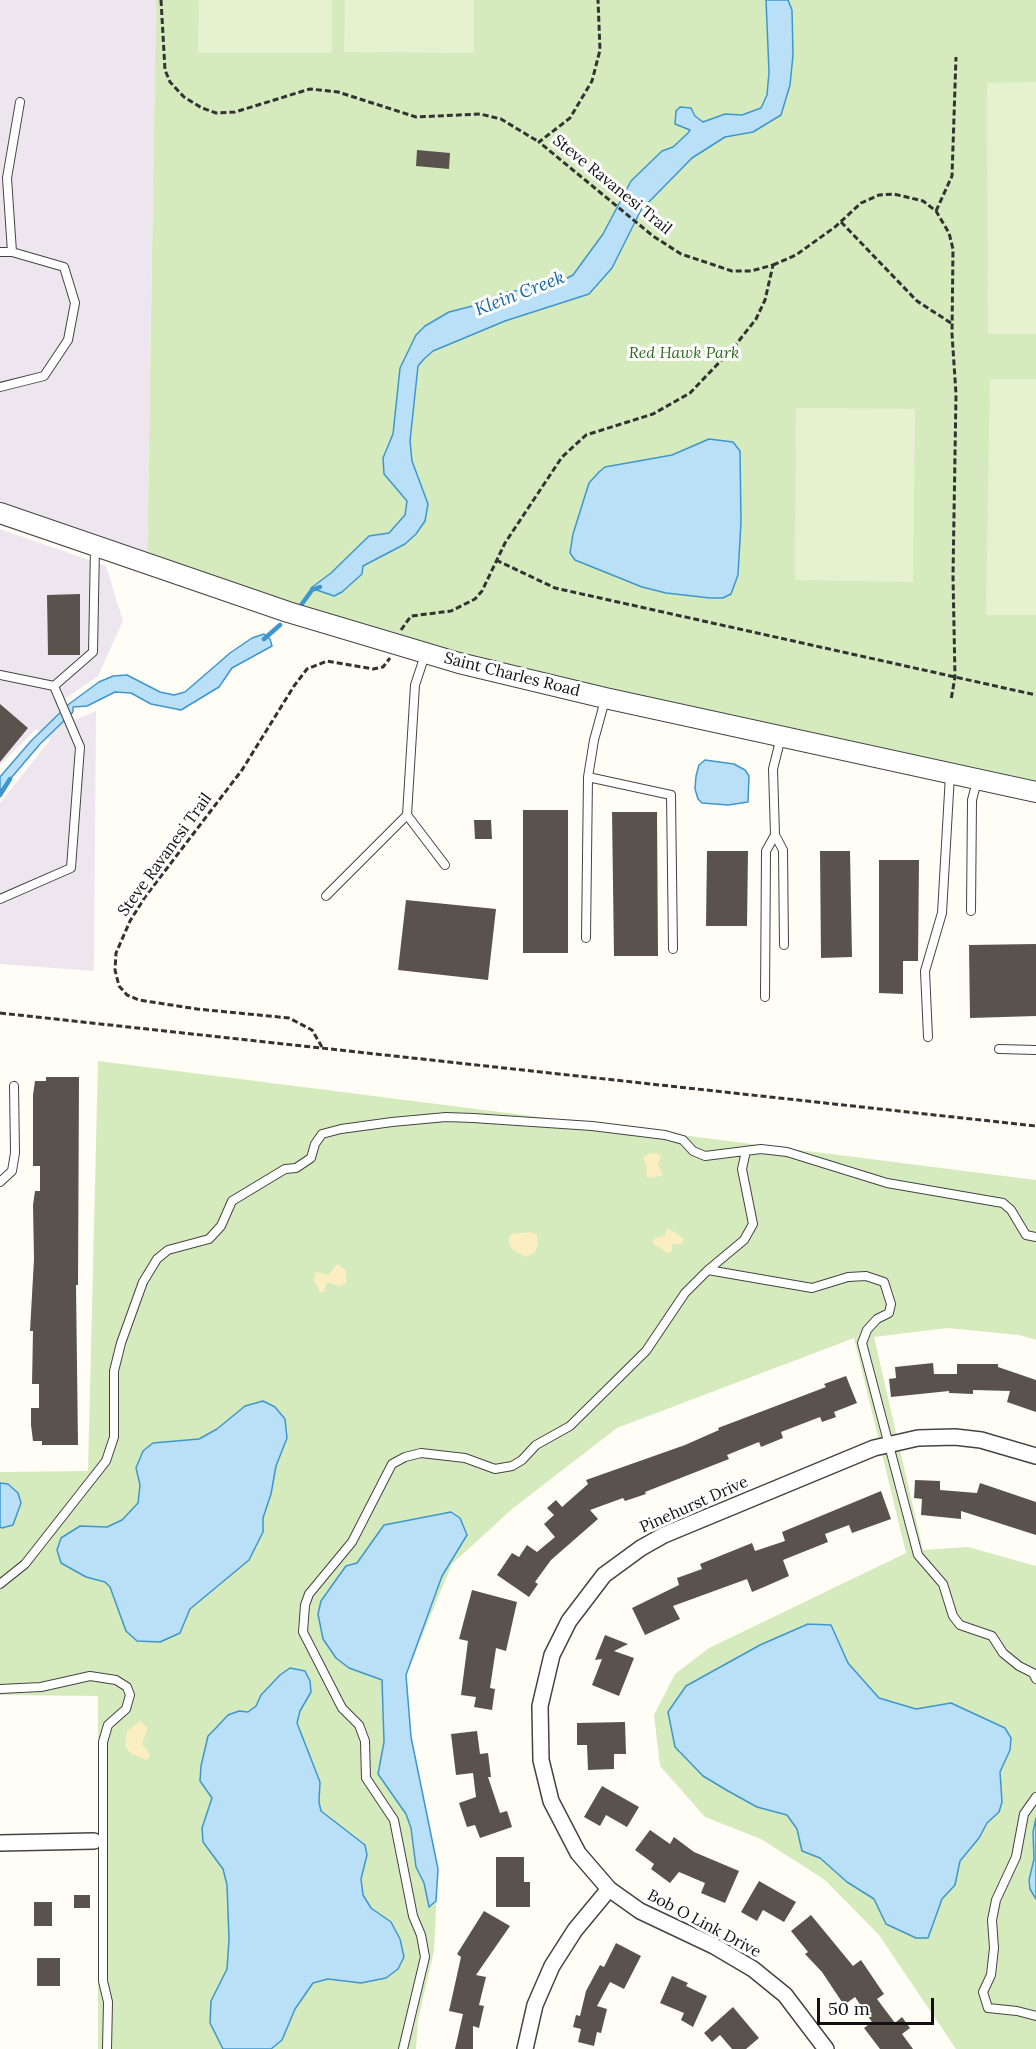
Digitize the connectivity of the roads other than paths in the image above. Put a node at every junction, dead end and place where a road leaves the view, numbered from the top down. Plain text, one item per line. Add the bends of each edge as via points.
1 (20, 102) dead end
2 (0, 252) edge
3 (12, 252) junction
4 (0, 387) edge
5 (0, 513) edge
6 (95, 547) junction
7 (425, 654) junction
8 (0, 675) edge
9 (54, 686) junction
10 (605, 698) junction
11 (781, 736) junction
12 (950, 773) junction
13 (588, 777) junction
14 (977, 779) junction
15 (1036, 792) edge
16 (408, 815) junction
17 (775, 835) junction
18 (445, 865) dead end
19 (326, 896) dead end
20 (0, 899) edge
21 (971, 911) dead end
22 (586, 938) dead end
23 (784, 945) dead end
24 (673, 949) dead end
25 (765, 997) dead end
26 (928, 1037) dead end
27 (999, 1049) dead end
28 (1036, 1050) edge
29 (14, 1086) dead end
30 (746, 1151) junction
31 (0, 1182) edge
32 (1036, 1237) edge
33 (708, 1270) junction
34 (888, 1445) junction
35 (1036, 1456) edge
36 (0, 1584) edge
37 (1036, 1679) edge
38 (0, 1689) edge
39 (1036, 1797) edge
40 (94, 1841) dead end
41 (0, 1844) edge
42 (609, 1889) junction
43 (1036, 2016) edge
44 (107, 2049) edge
45 (403, 2049) edge
46 (525, 2049) edge
47 (826, 2049) edge

1 - 3 lane via 7,178
2 - 3 lane
3 - 4 lane via 64,267 75,303 68,339 44,376
5 - 6 street, Saint Charles Road
6 - 7 street, Saint Charles Road
6 - 9 lane via 93,652
7 - 10 street, Saint Charles Road
7 - 16 lane via 415,685
8 - 9 lane
9 - 20 lane via 80,747 71,868
10 - 11 street, Saint Charles Road
10 - 13 lane
11 - 12 street, Saint Charles Road
11 - 17 lane via 773,769
12 - 14 street, Saint Charles Road
12 - 26 lane via 942,913 925,970
13 - 22 lane
13 - 24 lane via 671,795
14 - 15 street, Saint Charles Road
14 - 21 lane via 972,800
16 - 18 lane
16 - 19 lane
17 - 23 lane via 783,850
17 - 25 lane via 766,851
27 - 28 lane
29 - 31 lane via 15,1153 12,1171
30 - 32 lane via 787,1152 886,1183 1003,1203 1026,1236
30 - 33 lane via 742,1169 753,1224 744,1240
30 - 36 lane via 705,1156 693,1151 683,1140 665,1135 592,1126 455,1118 392,1122 322,1134 311,1158 232,1201 221,1226 209,1239 168,1250 157,1259 143,1282 118,1352 114,1371 114,1437 106,1461 25,1564
33 - 34 lane via 812,1288 848,1277 866,1276 884,1282 891,1304 889,1313 867,1330 862,1343
33 - 45 lane via 685,1293 646,1350 570,1426 536,1445 522,1460 495,1469 465,1458 421,1453 392,1464 352,1542 321,1577 305,1605 303,1632 342,1708 359,1725 365,1741 366,1778 394,1820 413,1916 421,1935 425,1957
34 - 35 street, Pinehurst Drive via 918,1438 955,1437 981,1440
34 - 37 lane via 918,1555 943,1584 953,1616 960,1625 992,1636 1003,1653
34 - 42 street, Pinehurst Drive via 656,1539 604,1575 569,1621 552,1656 543,1690 541,1760 551,1801 563,1828 578,1853
38 - 44 lane via 41,1687 90,1676 116,1680 127,1687 130,1695 126,1709 108,1725 103,1742 103,1980 108,2002
39 - 43 lane via 1024,1814 1016,1857 996,1900 992,1966 983,1992 988,2008
40 - 41 street
42 - 46 street via 552,1966 535,2006
42 - 47 street, Bob O Link Drive via 655,1920 714,1946 753,1969 785,1995

